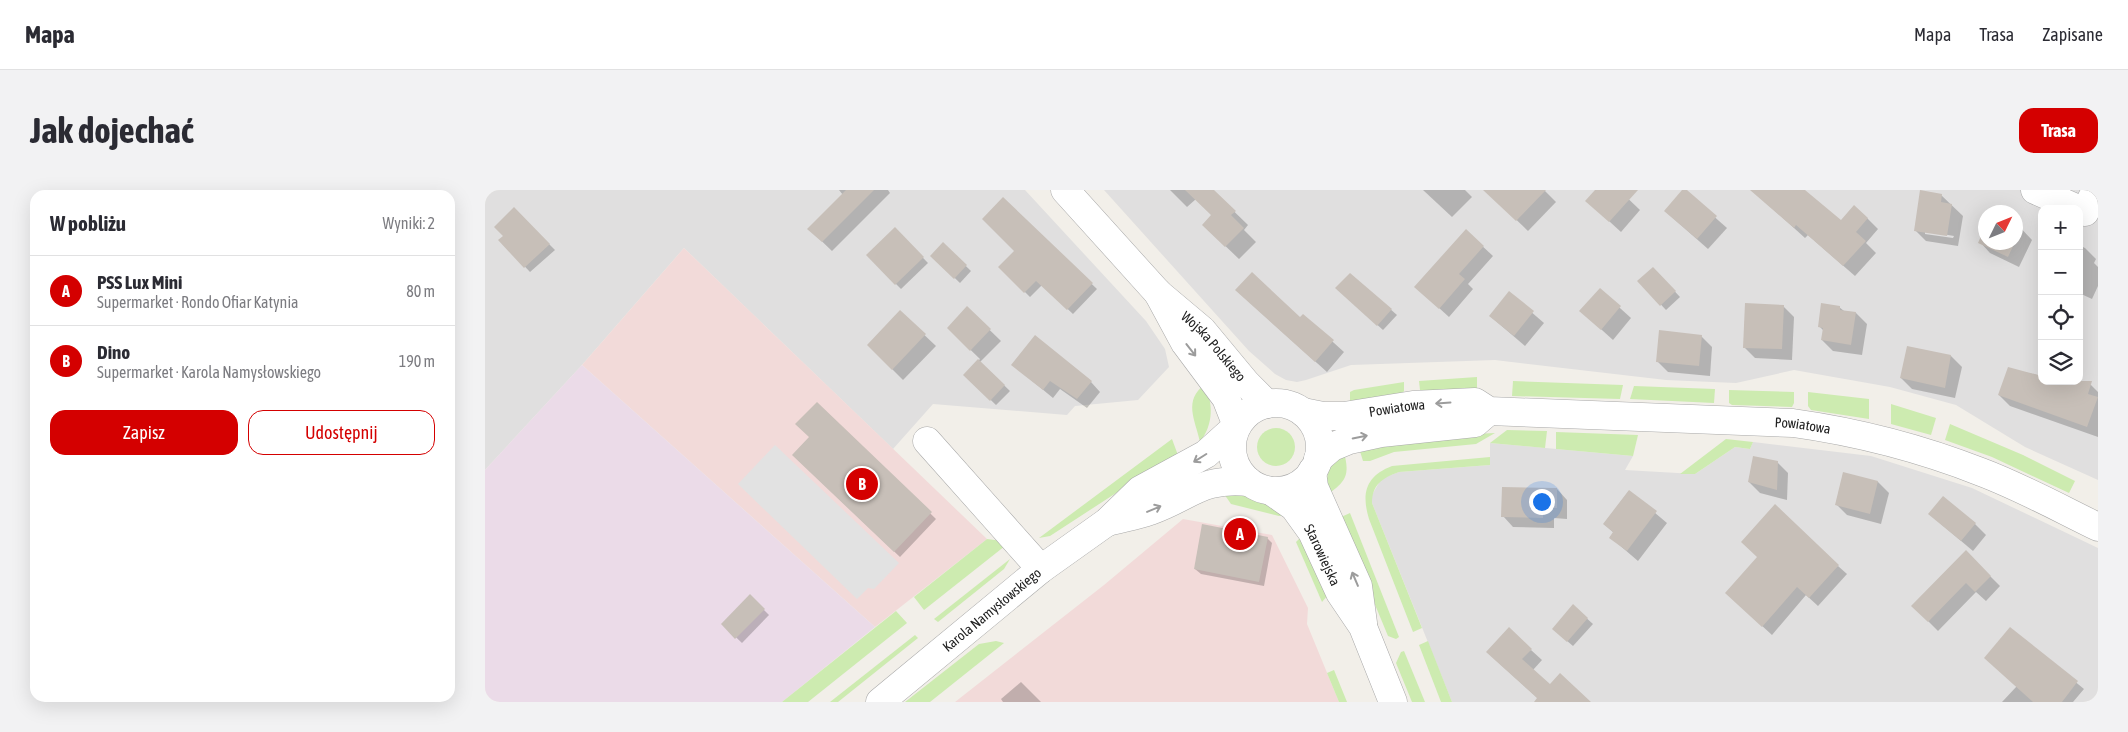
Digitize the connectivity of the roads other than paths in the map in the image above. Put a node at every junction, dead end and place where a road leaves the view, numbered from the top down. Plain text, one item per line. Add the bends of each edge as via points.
1 (2035, 190) edge
2 (1077, 194) edge
3 (2087, 208) edge
4 (1158, 293) junction
5 (1267, 404) junction
6 (1489, 411) junction
7 (1303, 412) junction
8 (1237, 426) junction
9 (927, 441) dead end
10 (1315, 465) junction
11 (1260, 486) junction
12 (1107, 522) junction
13 (2098, 527) edge
14 (1041, 569) junction
15 (1363, 627) junction
16 (880, 702) edge
17 (1393, 702) edge

1 - 3 street
2 - 4 street, Wojska Polskiego
4 - 5 street, Wojska Polskiego via 1202,330
4 -> 8 street, Wojska Polskiego via 1185,343 1222,392
5 - 7 street via 1279,403
5 - 8 street via 1244,416
6 -> 7 street, Powiatowa via 1475,402 1413,405 1344,416
10 -> 6 street, Powiatowa via 1331,447 1349,440 1475,423
6 - 13 street, Powiatowa via 1793,424 1843,431 1975,469
7 - 10 street via 1318,434 1320,447
8 - 11 street via 1232,438 1235,463 1241,473
8 -> 12 street, Karola Namysłowskiego via 1206,454 1140,490
9 - 14 street
10 - 11 street via 1295,487 1283,490
15 -> 10 street, Starowiejska via 1359,586 1314,487
12 -> 11 street, Karola Namysłowskiego via 1150,511 1202,486 1222,481
11 - 15 street, Starowiejska via 1294,507 1305,521 1340,593
12 - 14 street, Karola Namysłowskiego
14 - 16 street, Karola Namysłowskiego
15 - 17 street, Starowiejska

